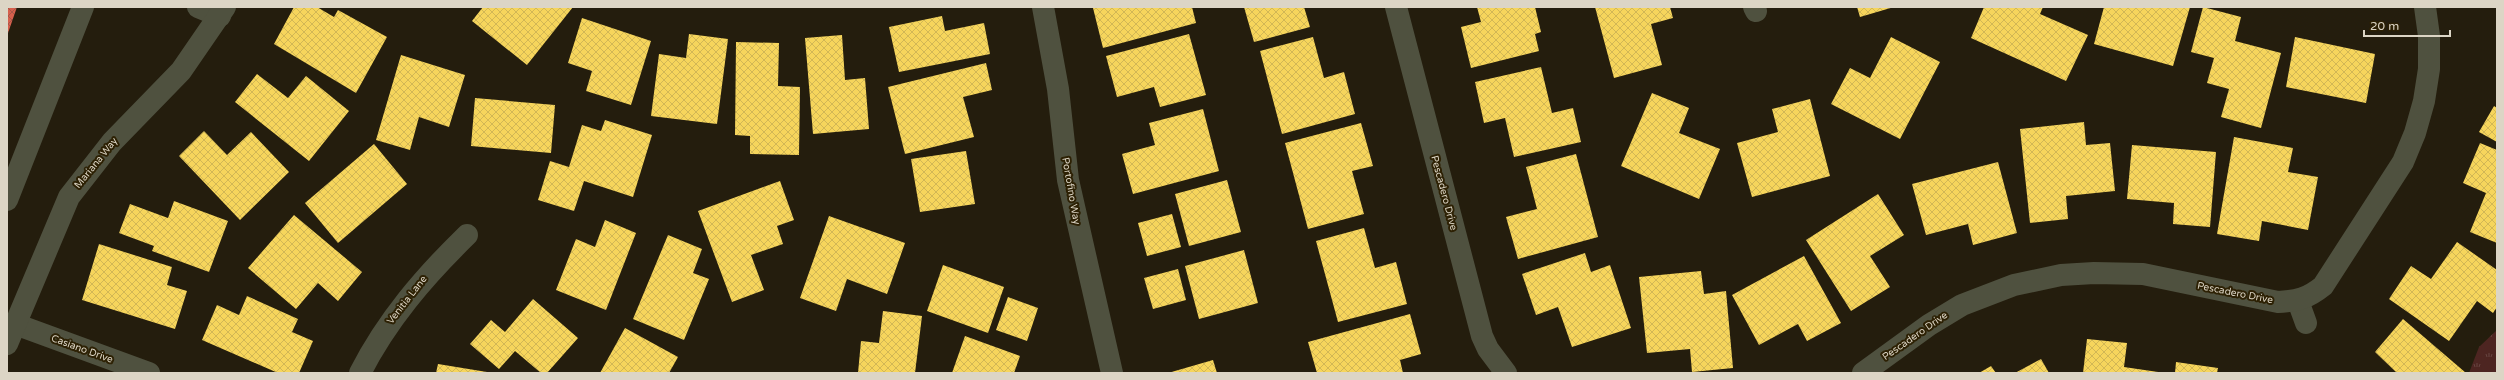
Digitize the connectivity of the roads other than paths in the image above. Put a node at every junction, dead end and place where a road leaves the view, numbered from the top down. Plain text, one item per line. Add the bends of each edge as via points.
1 (84, 7) edge
2 (198, 7) edge
3 (1042, 7) edge
4 (1396, 7) edge
5 (2425, 7) edge
6 (223, 12) edge
7 (7, 200) edge
8 (467, 235) dead end
9 (2298, 301) junction
10 (2306, 323) dead end
11 (11, 334) edge
12 (149, 373) edge
13 (360, 373) edge
14 (1112, 373) edge
15 (1506, 373) edge
16 (1863, 373) edge

1 - 7 street
2 - 6 street
3 - 14 street, Portofino Way via 1058,89 1068,180
4 - 15 street, Pescadero Drive via 1482,336 1488,350
5 - 9 street, Pescadero Drive via 2429,36 2429,69 2424,102 2403,162 2323,286 2310,297
6 - 11 street, Mariana Way via 181,71 112,142 69,197
8 - 13 street, Venitia Lane via 426,275 377,339
9 - 10 street
9 - 16 street, Pescadero Drive via 2278,302 2143,274 2061,275 2014,285 1962,305 1929,325
11 - 12 street, Casiano Drive

